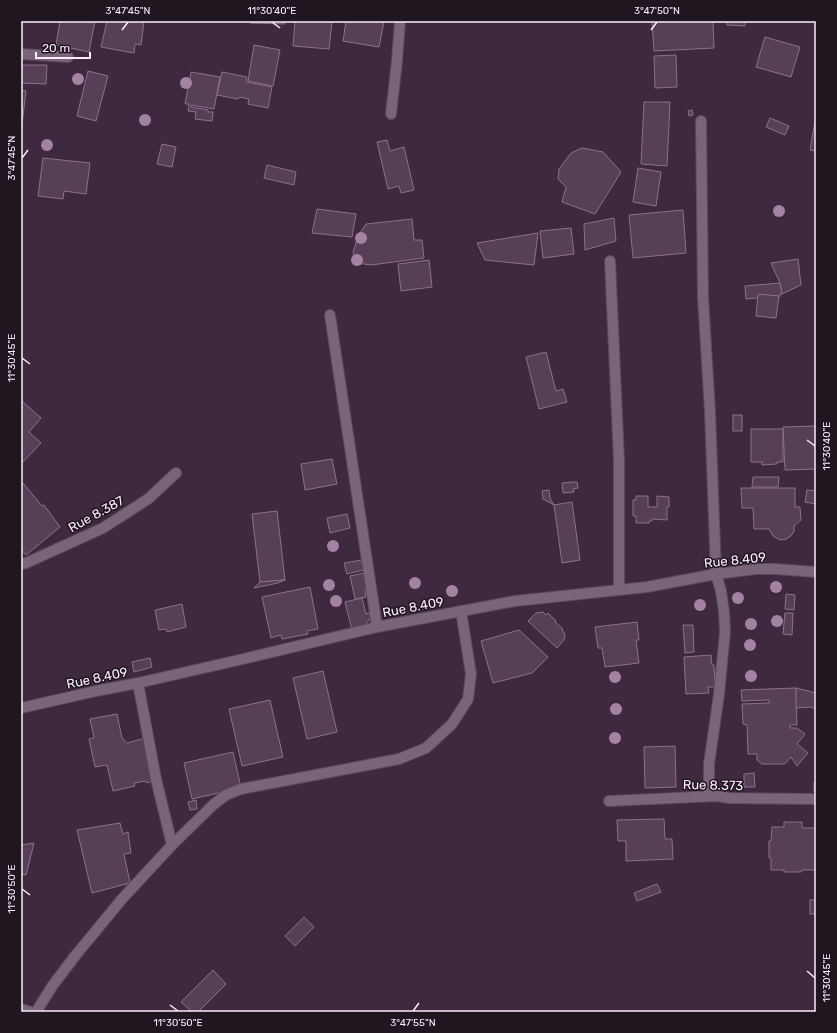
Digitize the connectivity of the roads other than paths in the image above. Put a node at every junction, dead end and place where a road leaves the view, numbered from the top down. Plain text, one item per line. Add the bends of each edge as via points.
1 (400, 21) edge
2 (21, 54) edge
3 (68, 58) dead end
4 (391, 114) dead end
5 (701, 121) dead end
6 (610, 261) dead end
7 (330, 315) dead end
8 (176, 473) dead end
9 (21, 564) edge
10 (816, 572) edge
11 (716, 574) junction
12 (619, 590) junction
13 (461, 611) junction
14 (377, 627) junction
15 (138, 682) junction
16 (21, 708) edge
17 (709, 796) junction
18 (816, 799) edge
19 (609, 801) dead end
20 (172, 845) junction
21 (21, 1009) edge
22 (31, 1012) edge
23 (36, 1012) edge

1 - 4 street
2 - 3 street
5 - 11 street via 703,297
6 - 12 street via 619,460
7 - 14 street
8 - 9 street, Rue 8.387 via 148,499 103,528
10 - 11 street, Rue 8.409 via 756,569
11 - 12 street, Rue 8.409
11 - 17 street via 721,591 725,632 709,764
12 - 13 street, Rue 8.409 via 515,601
13 - 14 street, Rue 8.409
13 - 20 street via 471,674 468,699 452,724 426,748 399,759 233,792 213,804
14 - 15 street, Rue 8.409
15 - 16 street, Rue 8.409
15 - 20 street via 156,779
17 - 18 street, Rue 8.373
17 - 19 street, Rue 8.373
20 - 23 street via 122,899 75,956
21 - 22 street

